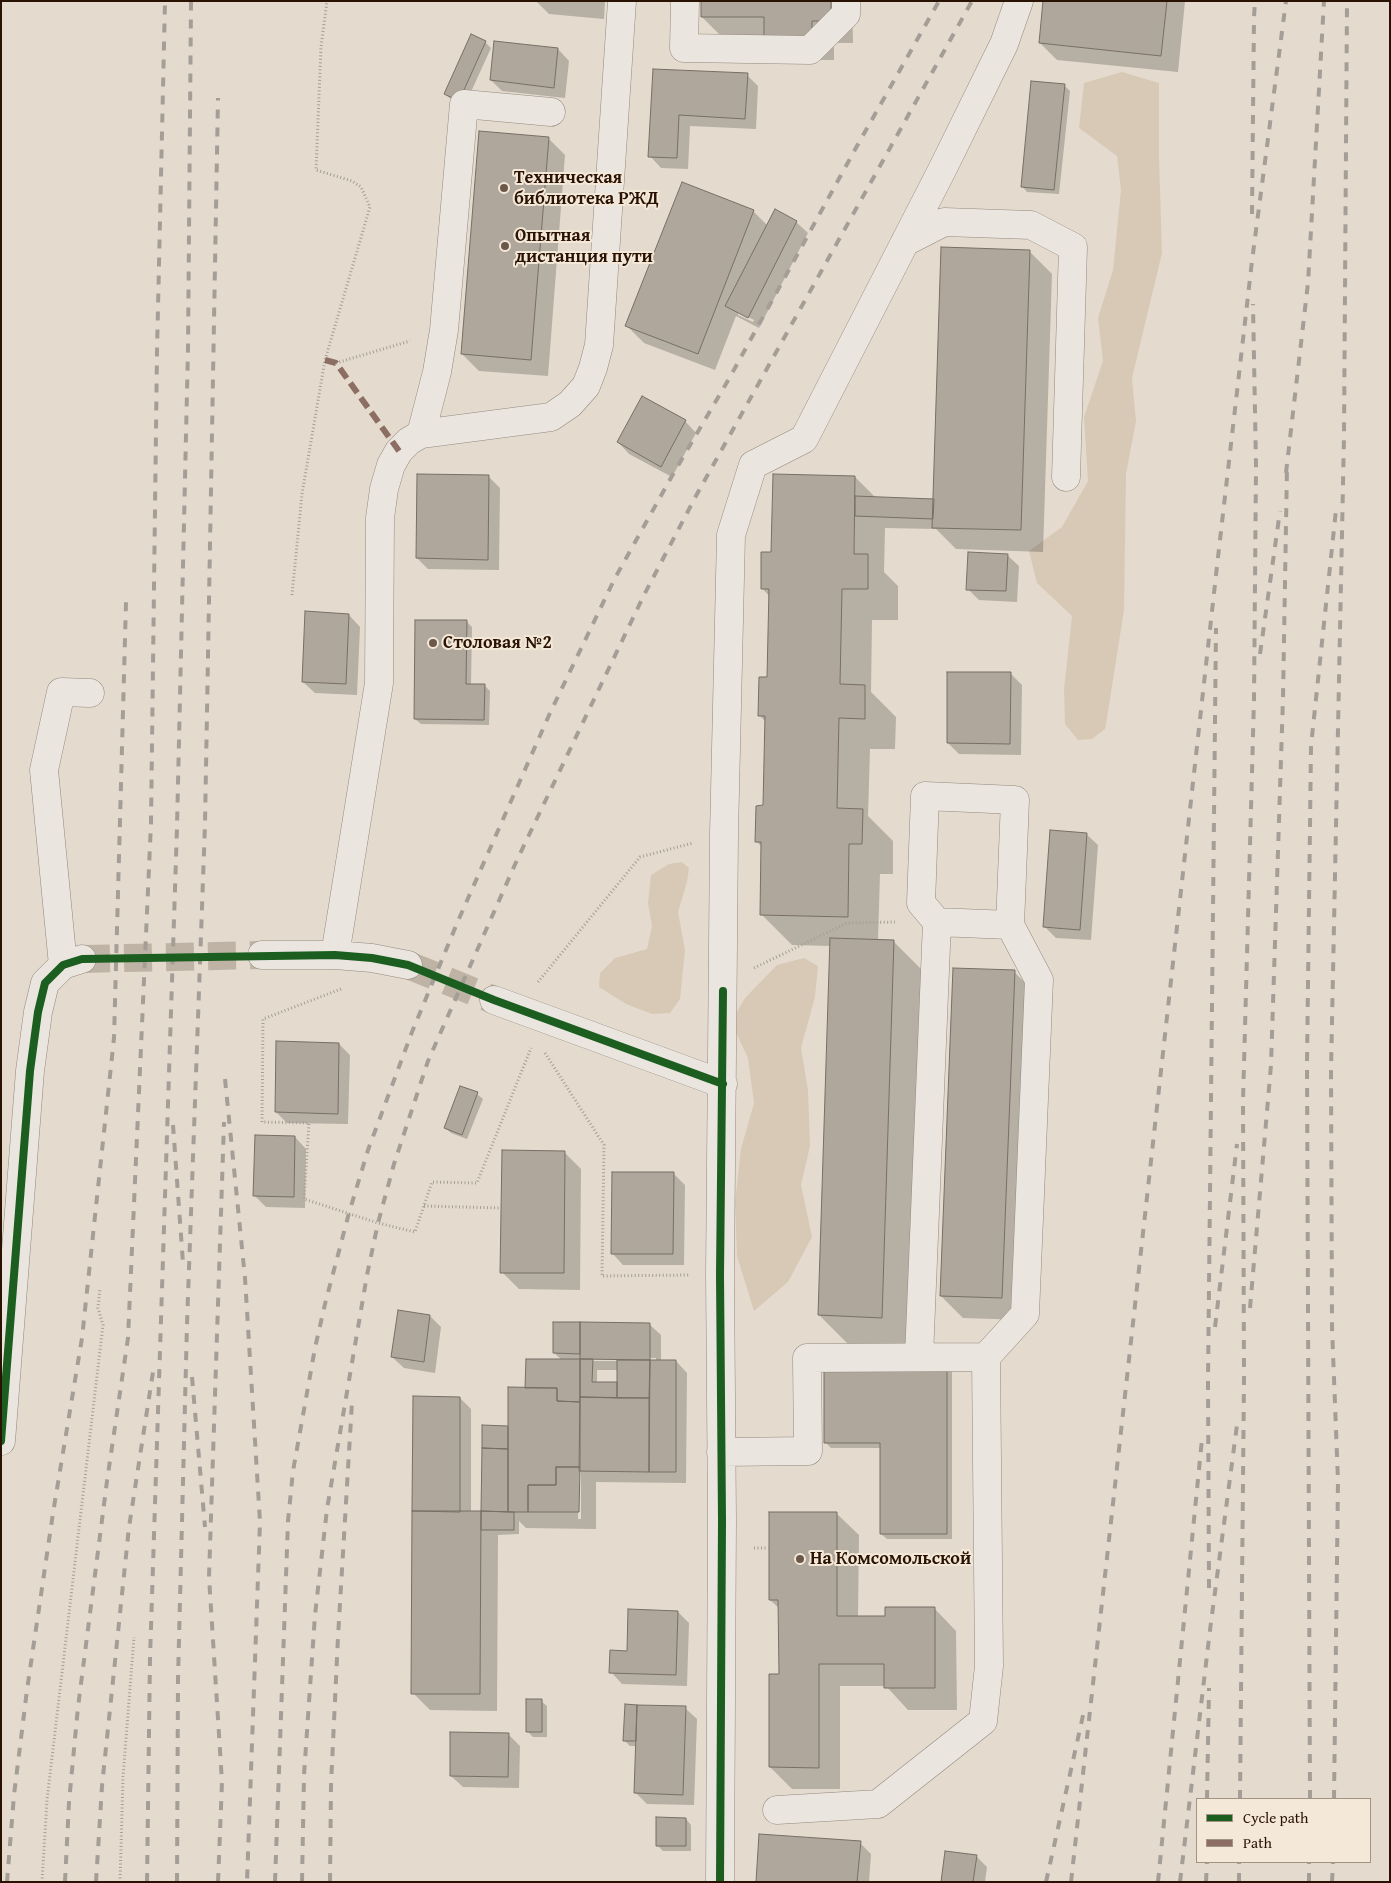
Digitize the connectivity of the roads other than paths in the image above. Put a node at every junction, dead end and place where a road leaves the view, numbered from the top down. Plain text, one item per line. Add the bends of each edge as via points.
1 (622, 1) edge
2 (684, 1) edge
3 (846, 1) edge
4 (1019, 1) edge
5 (551, 112) dead end
6 (905, 242) junction
7 (420, 434) junction
8 (1066, 476) dead end
9 (90, 693) dead end
10 (936, 922) junction
11 (1010, 925) junction
12 (262, 955) tunnel mouth
13 (335, 955) junction
14 (408, 965) tunnel mouth
15 (494, 1000) tunnel mouth
16 (722, 1084) junction
17 (986, 1357) junction
18 (919, 1358) junction
19 (1, 1441) edge
20 (721, 1452) junction
21 (777, 1810) dead end
22 (720, 1882) edge

1 - 7 street via 599,345 586,386 570,404 551,417
2 - 3 street via 684,48 810,50 846,14
4 - 6 street via 1004,44
5 - 7 street via 464,104 444,330 437,372
6 - 8 street via 944,222 1031,225 1073,247
6 - 16 street via 804,439 753,465 731,535
7 - 13 street via 399,451 384,489 380,518 379,683
9 - 19 street via 61,692 44,770 72,962 45,984 38,1012 30,1071
10 - 11 street
10 - 11 street via 921,903 926,796 1015,800
10 - 18 street
11 - 17 street via 1039,980 1025,1314
12 - 13 street
13 - 14 street
15 - 16 street
16 - 20 street
17 - 18 street
17 - 21 street via 989,1666 982,1721 878,1804
18 - 20 street via 807,1358 808,1451
20 - 22 street

